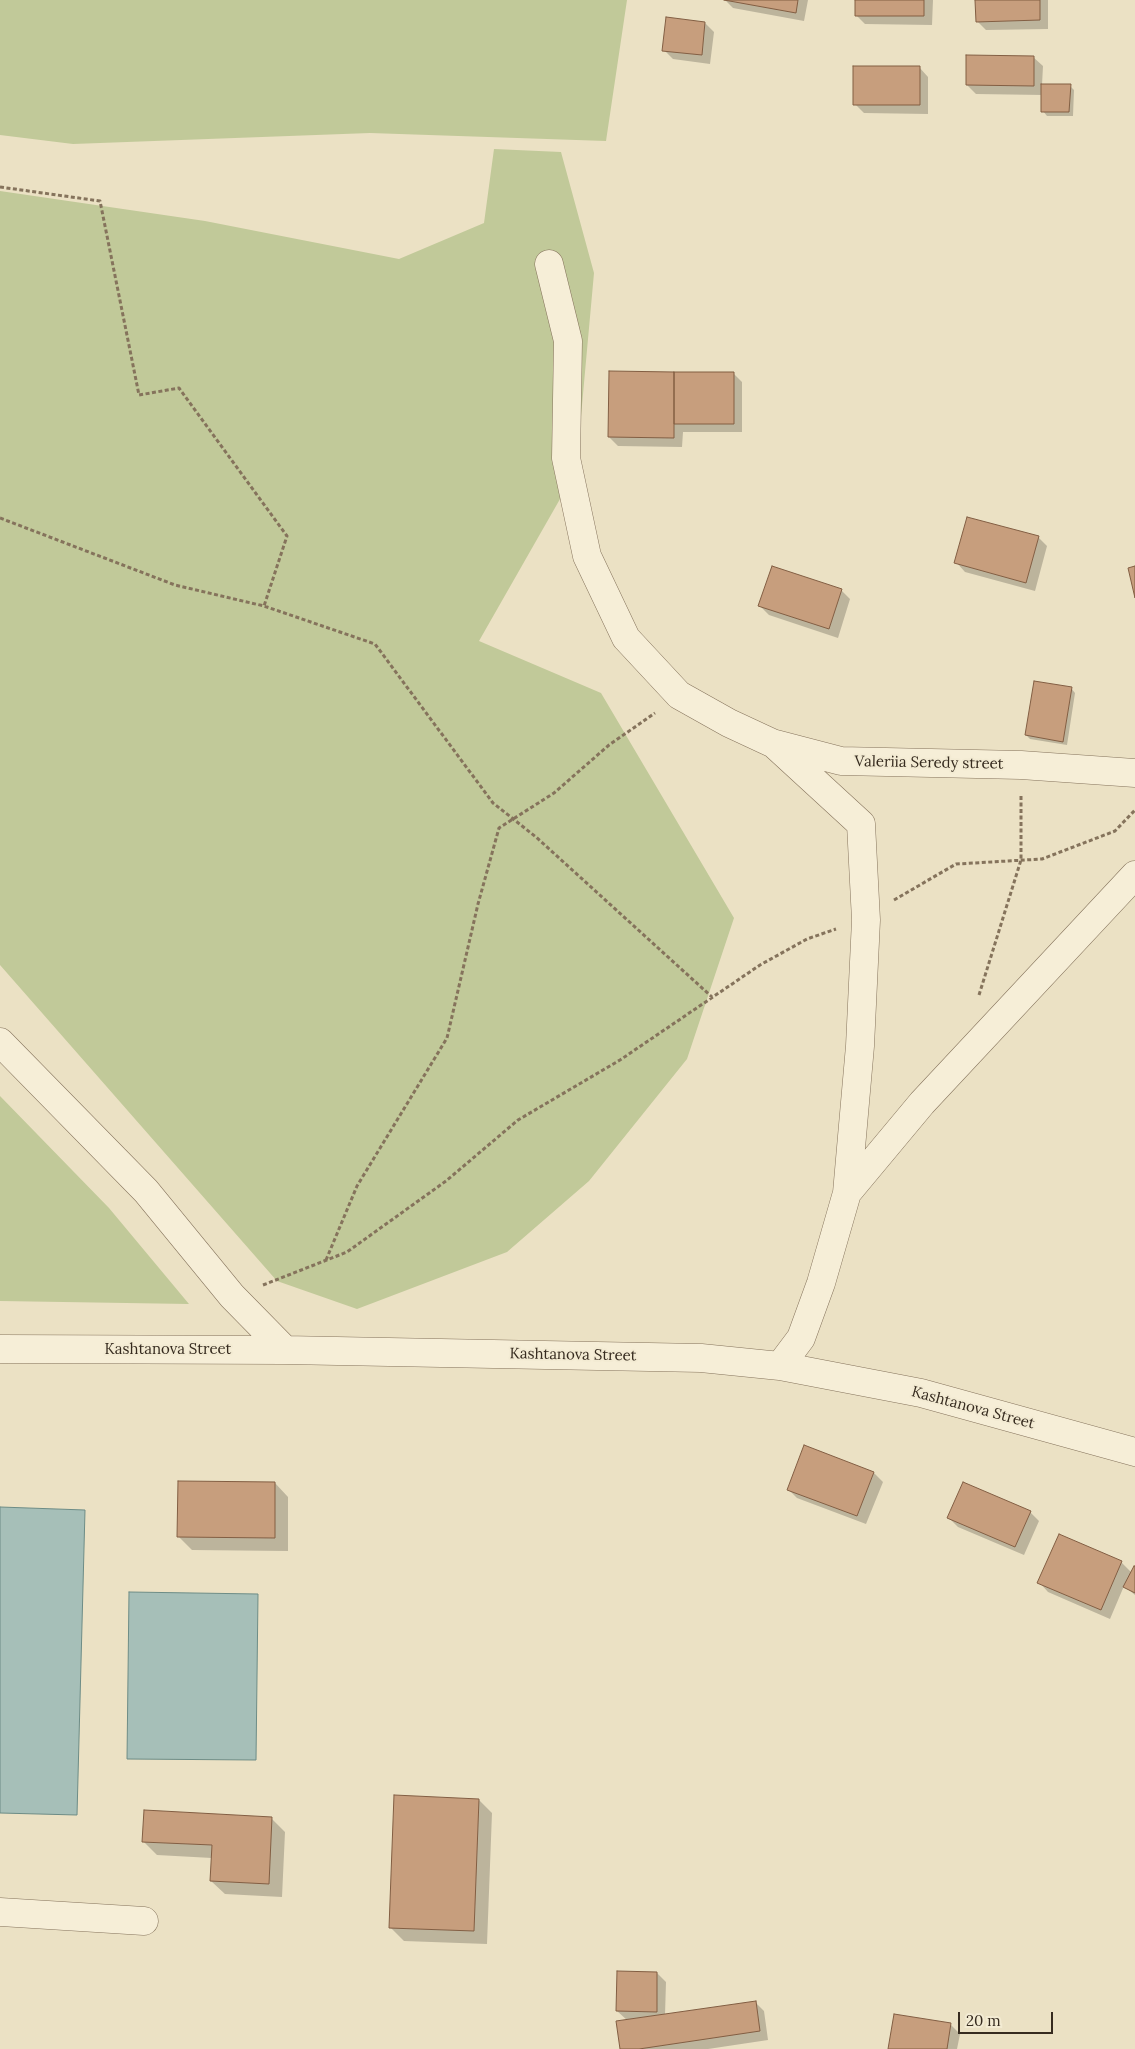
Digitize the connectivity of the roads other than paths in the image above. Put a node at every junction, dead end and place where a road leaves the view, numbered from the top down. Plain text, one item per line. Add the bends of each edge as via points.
1 (549, 264) dead end
2 (772, 743) junction
3 (1135, 773) edge
4 (1135, 874) edge
5 (0, 1042) edge
6 (847, 1194) junction
7 (0, 1349) edge
8 (285, 1350) junction
9 (780, 1366) junction
10 (1135, 1452) edge
11 (0, 1912) edge
12 (144, 1921) dead end

1 - 2 street, Valeriia Seredy street via 568,341 566,458 587,556 626,638 679,695
2 - 3 street, Valeriia Seredy street via 841,761 1021,765
2 - 6 street via 862,824 866,920 860,1046
4 - 6 street via 922,1102
5 - 8 street via 146,1191 232,1296
6 - 9 street via 801,1338
7 - 8 street, Kashtanova Street
8 - 9 street, Kashtanova Street via 701,1358
9 - 10 street, Kashtanova Street via 921,1393
11 - 12 street

